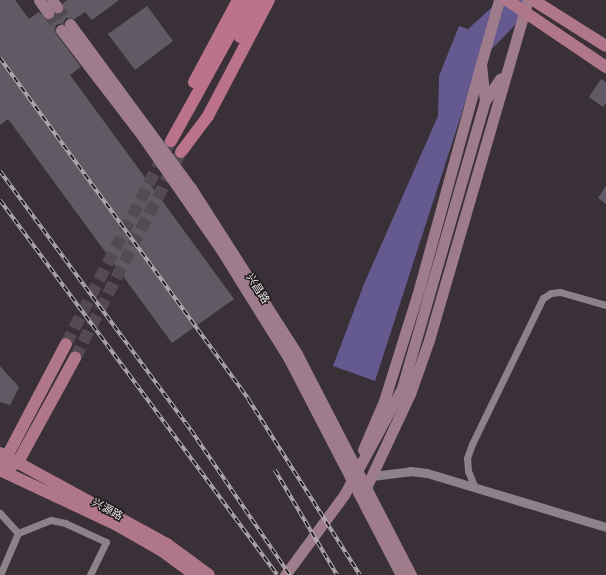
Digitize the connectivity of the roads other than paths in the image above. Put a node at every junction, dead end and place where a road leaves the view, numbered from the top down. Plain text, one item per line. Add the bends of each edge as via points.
1 (39, 0) edge
2 (238, 0) edge
3 (249, 0) edge
4 (259, 0) edge
5 (269, 0) edge
6 (499, 0) edge
7 (506, 0) edge
8 (533, 0) edge
9 (52, 6) tunnel mouth
10 (526, 6) edge
11 (66, 27) tunnel mouth
12 (606, 46) edge
13 (481, 64) junction
14 (606, 67) edge
15 (505, 71) junction
16 (485, 101) junction
17 (606, 305) edge
18 (66, 344) tunnel mouth
19 (75, 358) tunnel mouth
20 (3, 454) edge
21 (18, 462) junction
22 (352, 470) junction
23 (1, 472) edge
24 (372, 476) junction
25 (474, 488) junction
26 (364, 493) junction
27 (0, 512) edge
28 (606, 527) edge
29 (18, 533) junction
30 (0, 575) edge
31 (90, 575) edge
32 (195, 575) edge
33 (209, 575) edge
34 (285, 575) edge
35 (401, 575) edge
36 (411, 575) edge

1 - 9 main road
2 - 3 highway via 192,87 171,141
4 - 5 highway via 180,152 208,116
6 - 13 main road
7 - 10 main road
8 - 12 main road
10 - 14 main road via 541,22
10 - 15 main road
11 - 22 main road, 兴昌路 via 187,190 297,354
13 - 16 main road
13 - 22 main road via 419,289 384,401
15 - 16 main road
15 - 24 main road via 429,340 410,394
16 - 34 main road via 402,388 344,495
17 - 25 street via 560,292 551,293 543,298 472,444 468,465
18 - 20 main road
19 - 21 main road
20 - 21 main road, 兴源路
20 - 23 main road
21 - 23 main road
21 - 33 main road, 兴源路 via 167,544
22 - 26 main road, 兴昌路
23 - 32 main road, 兴源路 via 115,524 162,551
24 - 25 street via 410,471 426,473
24 - 26 main road
25 - 28 street
26 - 35 main road, 兴昌路
26 - 36 main road, 兴昌路
27 - 29 street
29 - 30 street
29 - 31 street via 51,520 65,523 106,542

